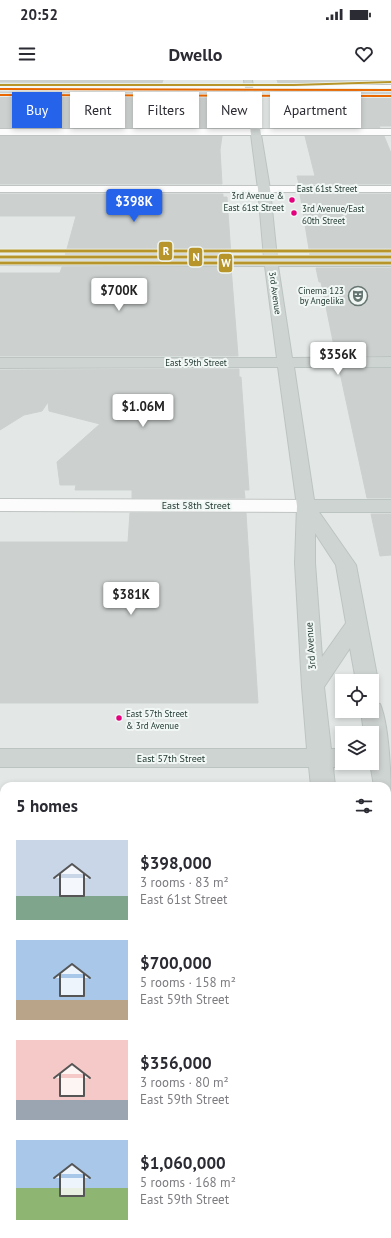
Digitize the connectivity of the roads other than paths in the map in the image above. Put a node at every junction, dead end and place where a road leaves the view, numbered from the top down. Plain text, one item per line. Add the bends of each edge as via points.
1 (249, 84) edge
2 (0, 87) edge
3 (391, 88) edge
4 (0, 132) edge
5 (255, 132) junction
6 (391, 132) edge
7 (0, 189) edge
8 (264, 189) junction
9 (391, 189) edge
10 (0, 261) edge
11 (271, 261) junction
12 (391, 262) edge
13 (391, 362) edge
14 (0, 363) edge
15 (285, 363) junction
16 (0, 505) edge
17 (306, 506) junction
18 (391, 506) edge
19 (357, 622) junction
20 (366, 674) edge
21 (313, 687) junction
22 (374, 718) edge
23 (0, 758) edge
24 (331, 758) edge
25 (382, 758) edge
26 (324, 782) edge
27 (385, 782) edge

1 - 2 street
1 - 3 street
1 - 5 main road, 3rd Avenue
4 - 5 street
5 - 6 street
5 - 8 main road, 3rd Avenue
7 - 8 street, East 61st Street
8 - 9 street, East 61st Street
8 - 11 main road, 3rd Avenue
10 - 11 main road via 134,256
11 - 12 main road
11 - 15 main road, 3rd Avenue
13 - 15 main road, East 59th Street
14 - 15 main road, East 59th Street
15 - 17 main road, 3rd Avenue
16 - 17 street, East 58th Street
17 - 18 main road, East 58th Street
17 - 19 main road, 3rd Avenue via 346,565
17 - 21 main road, 3rd Avenue via 305,563
19 - 20 main road, 3rd Avenue
19 - 21 main road
21 - 24 main road, 3rd Avenue
22 - 25 main road
23 - 24 main road, East 57th Street
24 - 26 main road, 3rd Avenue
25 - 27 main road

